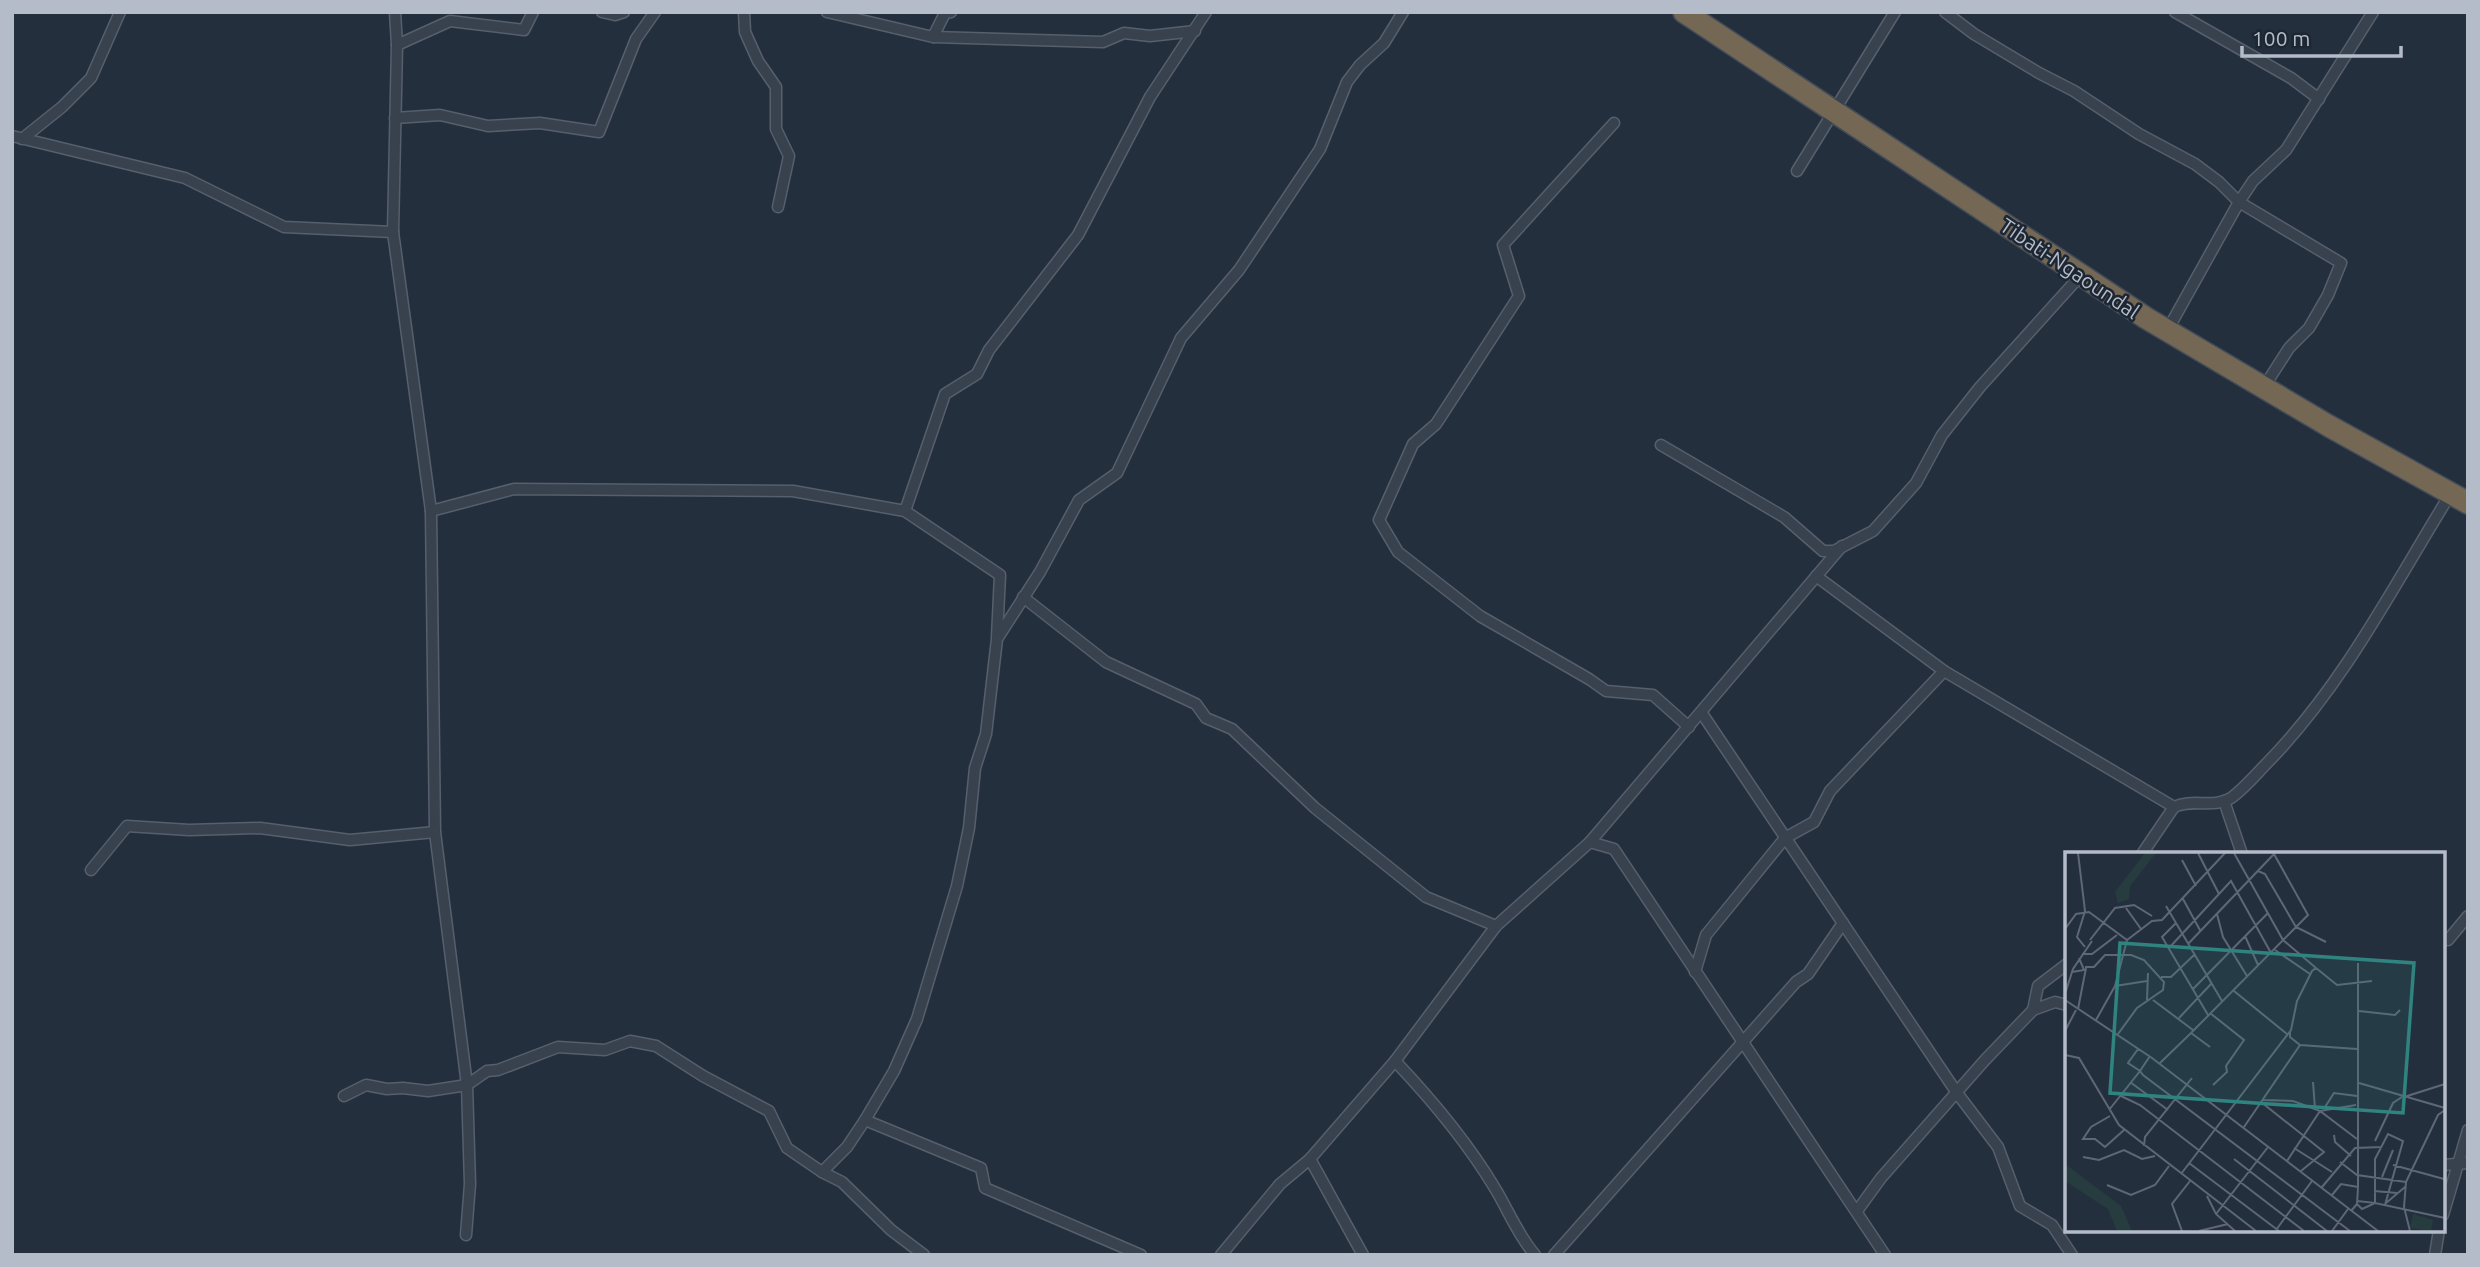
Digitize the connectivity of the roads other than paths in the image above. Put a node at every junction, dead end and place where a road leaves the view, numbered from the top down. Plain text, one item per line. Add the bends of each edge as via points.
1 (120, 12) edge
2 (395, 12) edge
3 (533, 12) edge
4 (602, 12) edge
5 (624, 12) edge
6 (655, 12) edge
7 (744, 12) edge
8 (827, 12) edge
9 (951, 12) edge
10 (1403, 12) edge
11 (1684, 12) edge
12 (1895, 12) edge
13 (1945, 12) edge
14 (2175, 12) edge
15 (2373, 12) edge
16 (1204, 13) edge
17 (1195, 31) junction
18 (933, 37) junction
19 (397, 45) junction
20 (2319, 99) junction
21 (1833, 112) junction
22 (395, 118) junction
23 (1614, 123) dead end
24 (17, 138) edge
25 (1797, 171) dead end
26 (2239, 202) junction
27 (778, 207) dead end
28 (393, 232) junction
29 (2081, 275) junction
30 (2167, 331) junction
31 (2264, 387) junction
32 (1661, 445) dead end
33 (2459, 498) edge
34 (430, 511) junction
35 (905, 511) junction
36 (1842, 546) junction
37 (1816, 576) junction
38 (1023, 597) junction
39 (997, 639) junction
40 (1944, 671) junction
41 (1701, 712) junction
42 (1689, 727) junction
43 (2224, 801) junction
44 (2174, 807) junction
45 (435, 832) junction
46 (1785, 838) junction
47 (1590, 842) junction
48 (2143, 852) edge
49 (2241, 852) edge
50 (91, 870) dead end
51 (2468, 916) edge
52 (1843, 923) junction
53 (1496, 926) junction
54 (2445, 939) edge
55 (2065, 966) edge
56 (1695, 972) junction
57 (2065, 1004) edge
58 (2033, 1010) junction
59 (1742, 1042) junction
60 (1395, 1062) junction
61 (467, 1085) junction
62 (1957, 1093) junction
63 (344, 1096) dead end
64 (864, 1120) junction
65 (2468, 1130) edge
66 (1310, 1159) junction
67 (2462, 1164) edge
68 (822, 1172) junction
69 (2445, 1210) edge
70 (1857, 1212) junction
71 (2439, 1232) edge
72 (466, 1235) dead end
73 (924, 1255) edge
74 (1141, 1255) edge
75 (1221, 1255) edge
76 (1363, 1255) edge
77 (1535, 1255) edge
78 (1554, 1255) edge
79 (1885, 1255) edge
80 (2072, 1255) edge
81 (2435, 1255) edge

1 - 24 street via 91,79 62,107
2 - 19 street
3 - 19 street via 524,30 450,21
4 - 5 street
6 - 22 street via 636,40 599,132 540,123 488,126 440,115
7 - 27 street via 745,32 776,87 776,130 789,156
8 - 18 street
9 - 18 street via 945,13
10 - 38 street via 1390,35 1347,82 1320,149 1239,270 1181,338 1117,473 1079,500
11 - 21 highway, Tibati-Ngaoundal
12 - 21 street
13 - 26 street via 1974,34 2195,164
14 - 20 street
15 - 20 street
16 - 17 street
17 - 18 street via 1150,36 1124,33 1103,42
17 - 35 street via 1150,97 1078,235 989,350 977,374 945,394
19 - 22 street
20 - 26 street via 2286,150 2253,181
21 - 25 street
21 - 29 highway, Tibati-Ngaoundal
22 - 28 street
23 - 42 street via 1503,245 1519,296 1436,424 1413,444 1379,520 1398,552 1480,616 1606,691 1653,695
24 - 28 street via 185,178 284,227
26 - 30 street
26 - 31 street via 2341,263 2309,328 2289,348
28 - 34 street
29 - 30 highway, Tibati-Ngaoundal
29 - 36 street via 1972,396 1942,435 1916,483 1873,531
30 - 31 highway, Tibati-Ngaoundal
31 - 33 highway, Tibati-Ngaoundal
32 - 36 street via 1784,517 1823,551
33 - 43 street via 2322,701 2250,780
34 - 35 street via 514,489 793,491
34 - 45 street
35 - 39 street via 1000,575
36 - 37 street
37 - 40 street
37 - 41 street
38 - 39 street
38 - 53 street via 1106,662 1196,704 1206,718 1232,729 1315,808 1426,897
39 - 64 street via 986,734 975,768 957,886 917,1019 894,1071
40 - 44 street
40 - 46 street via 1830,791 1814,822
41 - 42 street
41 - 46 street
42 - 47 street
43 - 44 street
43 - 49 street
44 - 48 street
45 - 50 street via 350,840 260,828 127,826
45 - 61 street
46 - 52 street
46 - 56 street via 1706,935
47 - 53 street
47 - 56 street via 1614,849
51 - 54 street
52 - 59 street via 1808,974
52 - 62 street
53 - 60 street
55 - 58 street via 2038,986
56 - 59 street
57 - 58 street via 2055,1002
58 - 62 street
59 - 70 street
59 - 78 street
60 - 66 street
60 - 77 street via 1462,1139
61 - 63 street via 428,1091 366,1085
61 - 68 street via 487,1071 558,1047 605,1050 630,1041 656,1046 769,1111 787,1148
61 - 72 street via 470,1184
62 - 70 street
62 - 80 street via 1998,1147 2020,1206 2052,1225
64 - 68 street via 848,1147
64 - 74 street via 981,1168 985,1188
65 - 67 street
66 - 75 street via 1280,1184
66 - 76 street
67 - 69 street
68 - 73 street via 842,1182
70 - 79 street
71 - 81 street

